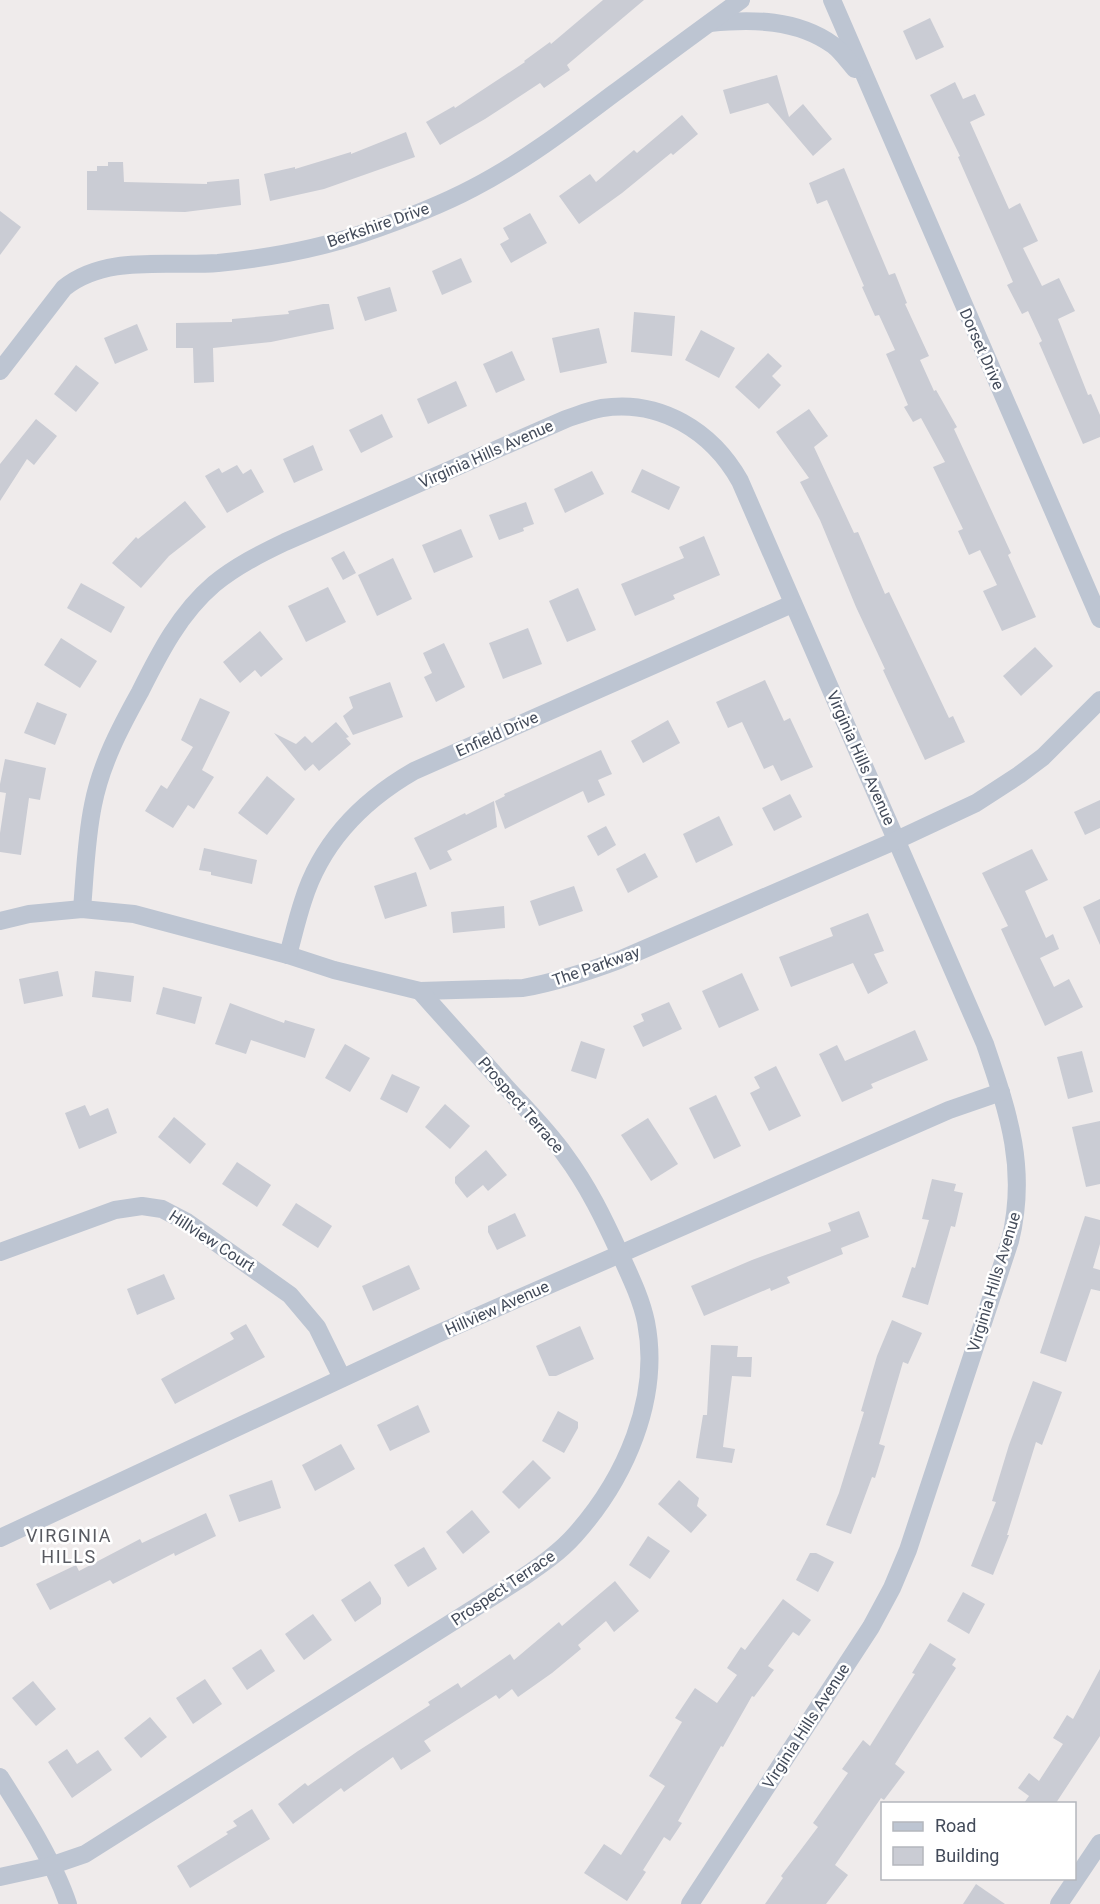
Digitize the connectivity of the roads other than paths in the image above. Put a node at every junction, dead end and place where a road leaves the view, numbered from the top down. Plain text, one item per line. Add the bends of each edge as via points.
1 (741, 0) edge
2 (832, 0) edge
3 (710, 23) junction
4 (865, 79) junction
5 (0, 371) edge
6 (792, 604) junction
7 (1100, 619) edge
8 (1100, 700) edge
9 (897, 840) junction
10 (82, 909) junction
11 (0, 921) edge
12 (288, 955) junction
13 (420, 991) junction
14 (1001, 1092) junction
15 (0, 1252) edge
16 (620, 1254) junction
17 (342, 1378) junction
18 (0, 1538) edge
19 (0, 1777) edge
20 (1100, 1843) edge
21 (50, 1866) junction
22 (1093, 1869) edge
23 (0, 1877) edge
24 (68, 1904) edge
25 (690, 1904) edge
26 (1059, 1904) edge

1 - 3 street, Berkshire Drive
2 - 4 street, Dorset Drive
3 - 4 street, Dorset Drive via 748,20 783,24 812,33 834,45
3 - 5 street, Berkshire Drive via 528,156 419,213 361,234 297,250 216,263 122,266 76,279 64,288
4 - 7 street, Dorset Drive
6 - 9 street, Virginia Hills Avenue
6 - 10 street, Virginia Hills Avenue via 740,481 724,455 707,438 687,424 639,408 602,408 567,419 285,542 226,574 186,612 163,647 101,774 88,829
6 - 12 street, Enfield Drive via 387,786 352,817 324,856 303,900
8 - 9 street, The Parkway via 1018,776 976,802
9 - 13 street, The Parkway via 578,975 523,988
9 - 14 street, Virginia Hills Avenue via 985,1044
10 - 11 street, The Parkway
10 - 12 street, The Parkway via 134,914
12 - 13 street, The Parkway
13 - 16 street, Prospect Terrace via 565,1155 603,1216
14 - 16 street, Hillview Avenue via 949,1110
14 - 25 street, Virginia Hills Avenue via 1017,1156 1015,1220 908,1550 871,1627
15 - 17 street, Hillview Court via 116,1210 142,1206 162,1209 187,1221 291,1295 316,1327
16 - 17 street, Hillview Avenue
16 - 21 street, Prospect Terrace via 646,1321 647,1392 622,1466 600,1504 574,1536 522,1578 85,1854
17 - 18 street, Hillview Avenue
19 - 21 street
20 - 22 street
21 - 23 street, Prospect Terrace
21 - 24 street
22 - 26 street

